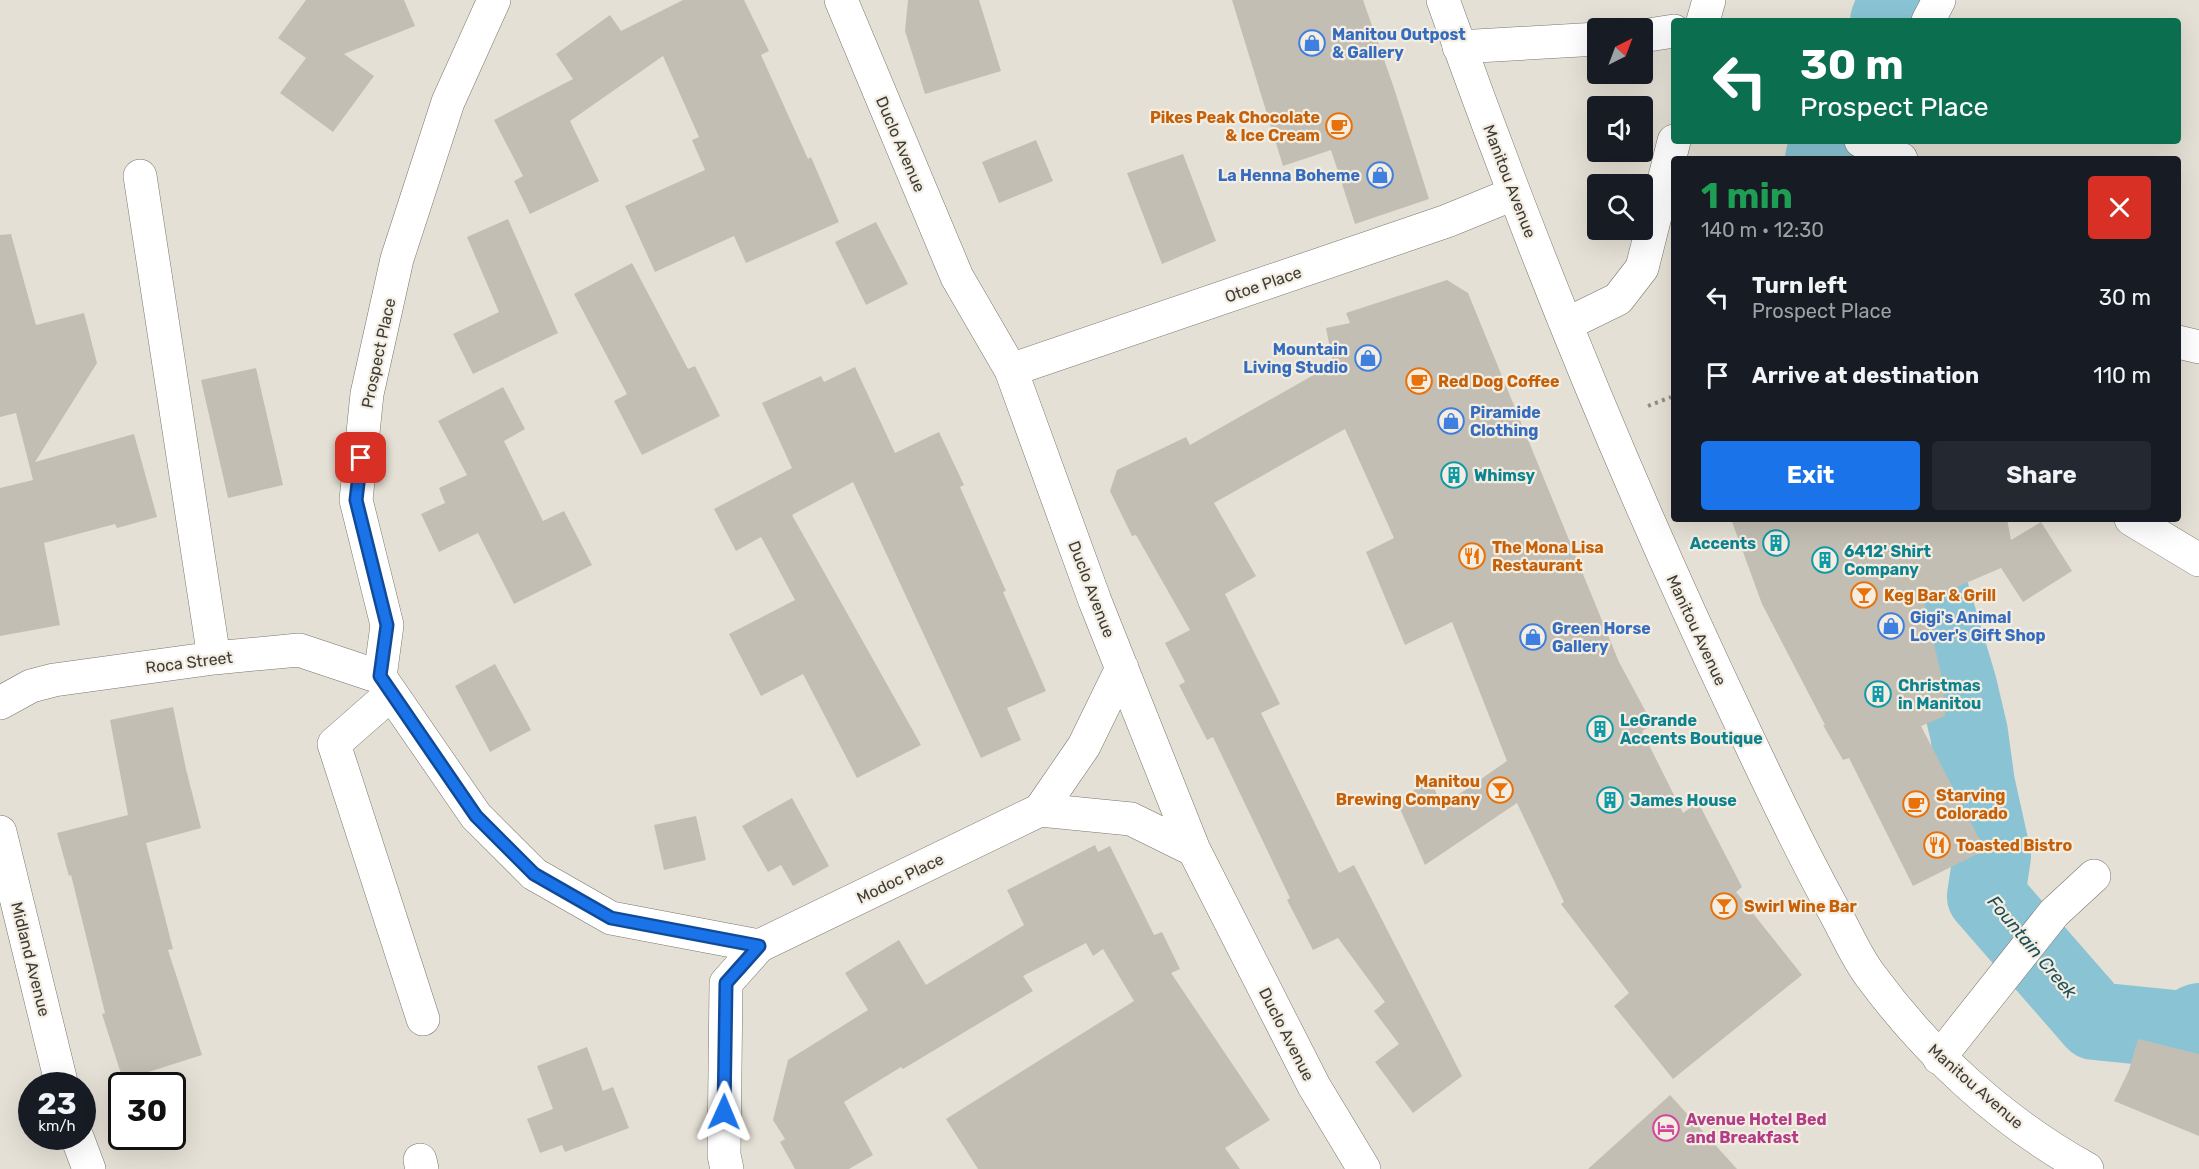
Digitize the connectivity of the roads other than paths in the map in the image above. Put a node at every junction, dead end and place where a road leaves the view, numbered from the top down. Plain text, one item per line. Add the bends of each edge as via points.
1 (494, 0) edge
2 (841, 0) edge
3 (1443, 0) edge
4 (1709, 0) edge
5 (1939, 0) edge
6 (1704, 18) edge
7 (1930, 18) edge
8 (1671, 31) edge
9 (1653, 34) edge
10 (1587, 40) edge
11 (1459, 47) junction
12 (1673, 144) edge
13 (1869, 144) edge
14 (1893, 153) edge
15 (140, 176) dead end
16 (1513, 194) junction
17 (1567, 324) junction
18 (2181, 343) edge
19 (2199, 347) edge
20 (1011, 370) junction
21 (2136, 522) edge
22 (2199, 560) edge
23 (214, 658) junction
24 (1122, 668) junction
25 (385, 685) junction
26 (0, 703) edge
27 (1040, 810) junction
28 (0, 832) edge
29 (1194, 850) junction
30 (2094, 876) dead end
31 (759, 946) junction
32 (423, 1019) dead end
33 (1939, 1058) junction
34 (59, 1072) edge
35 (82, 1150) edge
36 (89, 1169) edge
37 (727, 1169) edge
38 (1364, 1169) edge
39 (2086, 1169) edge

1 - 25 street, Prospect Place via 437,136 398,259 367,394 356,500 387,625
2 - 20 street, Duclo Avenue via 957,277
3 - 11 street, Manitou Avenue
4 - 6 street
5 - 7 street
8 - 9 street
10 - 11 street
11 - 16 street, Manitou Avenue
12 - 17 street via 1642,268 1618,298
13 - 14 street
15 - 23 street
16 - 17 street, Manitou Avenue
16 - 20 street, Otoe Place via 1436,225
17 - 33 street, Manitou Avenue via 1695,628 1802,853 1868,973
18 - 19 street
20 - 24 street, Duclo Avenue
21 - 22 street
23 - 25 street, Roca Street via 299,650
23 - 26 street, Roca Street via 54,680 31,686
24 - 27 street, Modoc Place via 1084,746
24 - 29 street, Duclo Avenue
25 - 31 street via 476,816 534,874 611,918
25 - 32 street via 334,744
27 - 29 street via 1131,819
27 - 31 street, Modoc Place
28 - 34 street, Midland Avenue
29 - 38 street, Duclo Avenue via 1314,1086
30 - 33 street via 2054,913
31 - 37 street via 726,983
33 - 39 street, Manitou Avenue via 2043,1144
35 - 36 street

